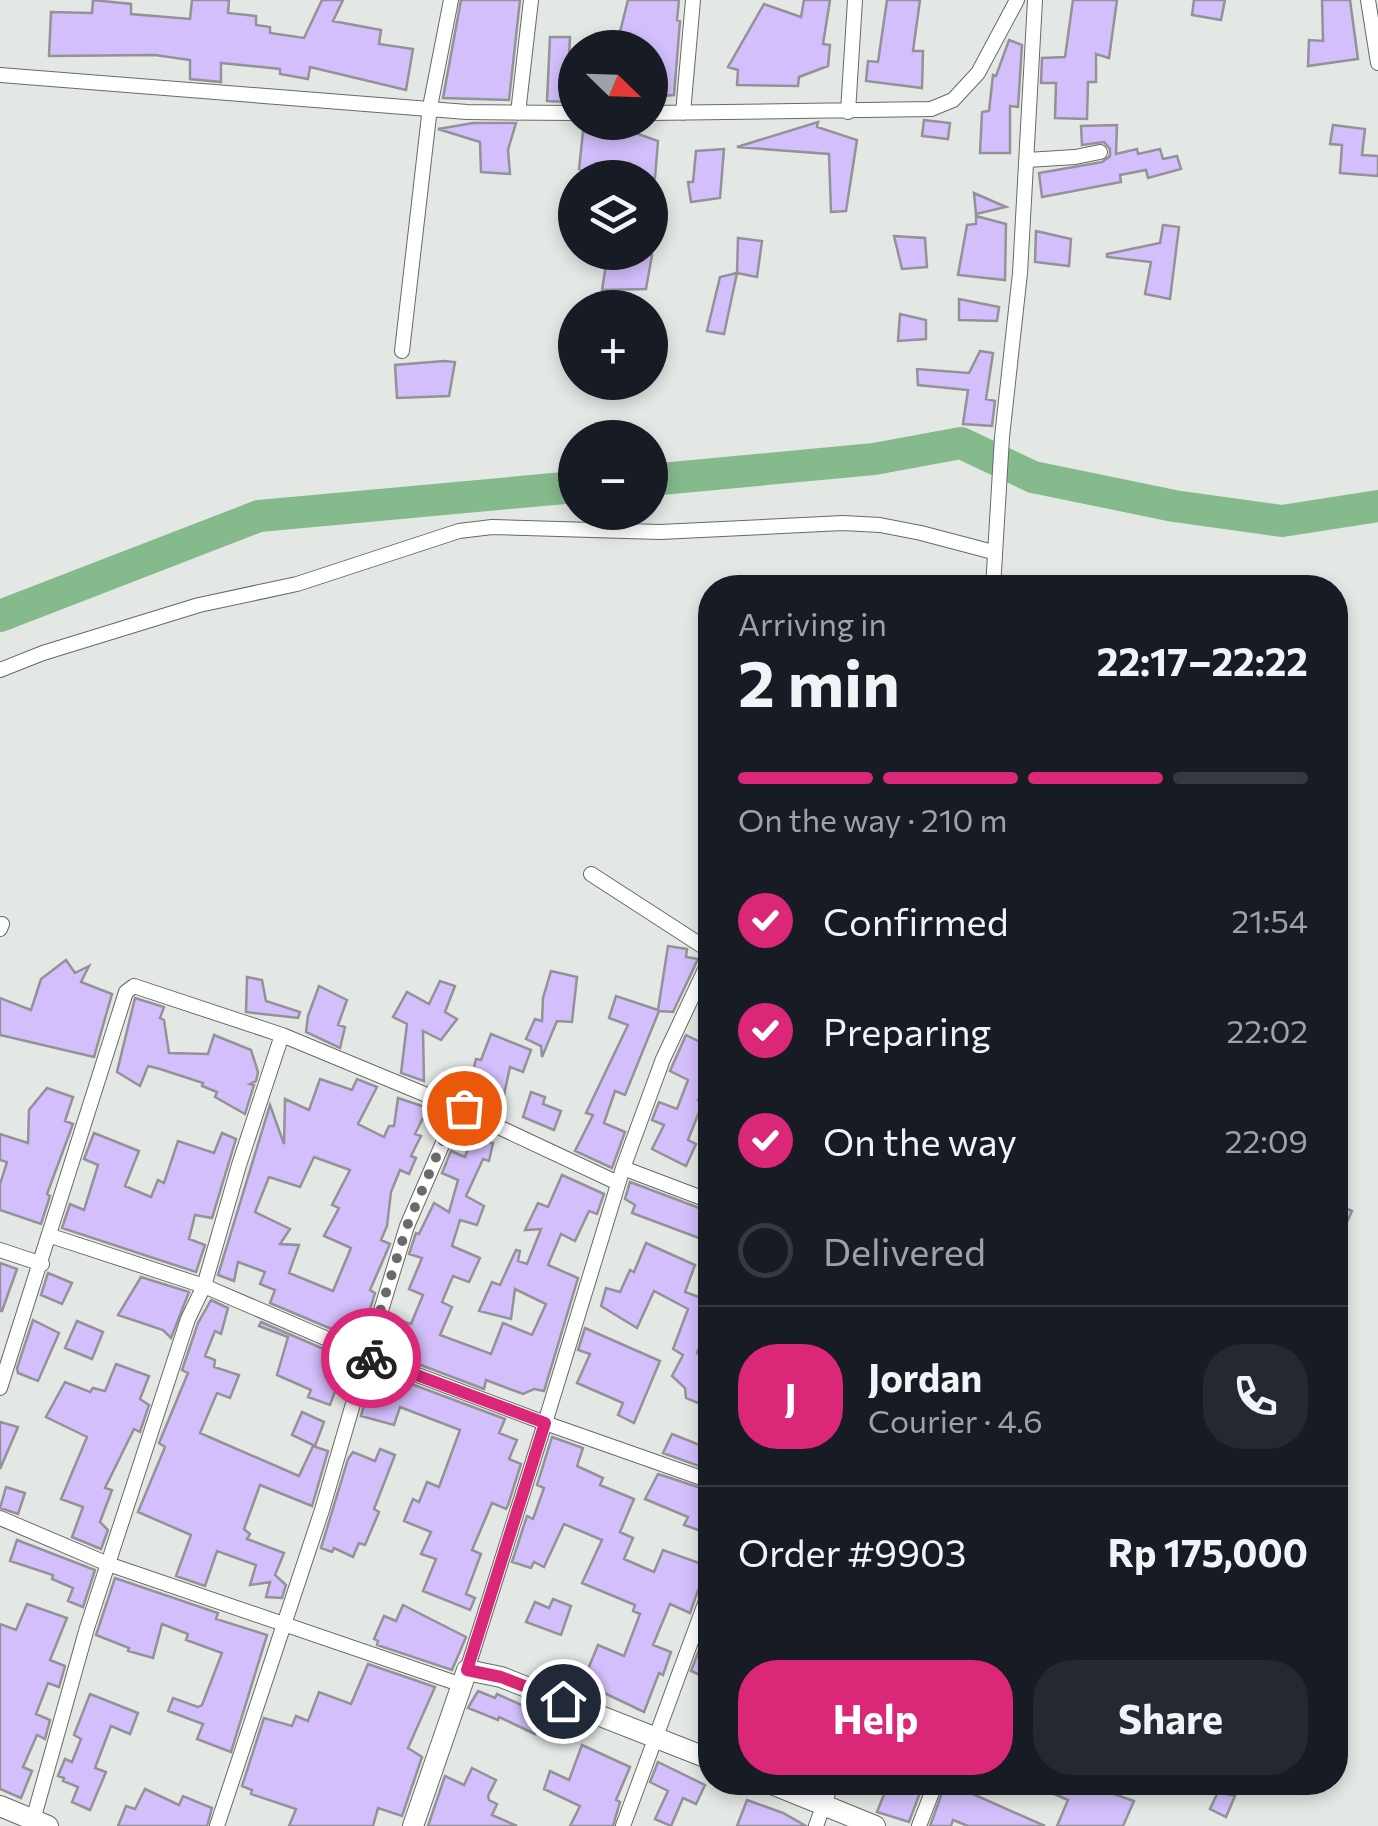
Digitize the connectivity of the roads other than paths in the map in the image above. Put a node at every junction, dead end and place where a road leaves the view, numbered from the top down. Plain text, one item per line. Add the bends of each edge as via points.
1 (452, 0) edge
2 (532, 0) edge
3 (693, 0) edge
4 (854, 0) edge
5 (1017, 0) edge
6 (1036, 0) edge
7 (1368, 0) edge
8 (1378, 64) edge
9 (0, 75) edge
10 (430, 107) junction
11 (518, 112) junction
12 (848, 112) junction
13 (558, 113) edge
14 (668, 114) edge
15 (683, 114) junction
16 (1100, 152) dead end
17 (1027, 160) junction
18 (402, 351) dead end
19 (992, 552) junction
20 (992, 575) edge
21 (0, 670) edge
22 (591, 874) dead end
23 (698, 943) edge
24 (698, 985) edge
25 (282, 1035) junction
26 (458, 1108) junction
27 (620, 1176) junction
28 (698, 1199) edge
29 (51, 1236) junction
30 (0, 1250) edge
31 (42, 1264) junction
32 (204, 1286) junction
33 (366, 1356) junction
34 (0, 1388) edge
35 (545, 1423) junction
36 (698, 1477) edge
37 (0, 1518) edge
38 (108, 1564) junction
39 (698, 1624) edge
40 (284, 1626) junction
41 (464, 1677) junction
42 (657, 1738) junction
43 (698, 1754) edge
44 (799, 1795) edge
45 (827, 1795) edge
46 (931, 1795) edge
47 (823, 1805) junction
48 (0, 1806) edge
49 (41, 1823) edge
50 (217, 1826) edge
51 (414, 1826) edge
52 (623, 1826) edge
53 (816, 1826) edge
54 (874, 1826) edge
55 (919, 1826) edge

1 - 10 street
2 - 11 street
3 - 15 street
4 - 12 street
5 - 12 street via 978,72 954,100 931,109
6 - 17 street
7 - 8 street
9 - 10 street
10 - 11 street
10 - 18 street
11 - 13 street
12 - 15 street
14 - 15 street
16 - 17 street
17 - 19 street
19 - 20 street
19 - 21 street via 907,530 843,523 660,532 492,527 199,605
22 - 23 street
24 - 27 street
25 - 26 street
25 - 29 street via 130,987
25 - 32 street
26 - 27 street
26 - 33 street via 407,1226
27 - 28 street
27 - 35 street
29 - 31 street
29 - 32 street
30 - 31 street
31 - 34 street
32 - 33 street
32 - 38 street
33 - 35 street
33 - 40 street
35 - 36 street
35 - 41 street
37 - 38 street
38 - 40 street
38 - 49 street
39 - 42 street
40 - 41 street
40 - 50 street
41 - 42 main road via 501,1677
41 - 51 main road
42 - 43 main road
42 - 52 street
44 - 47 main road
45 - 47 street
46 - 55 street
47 - 53 street
47 - 54 main road
48 - 49 main road

